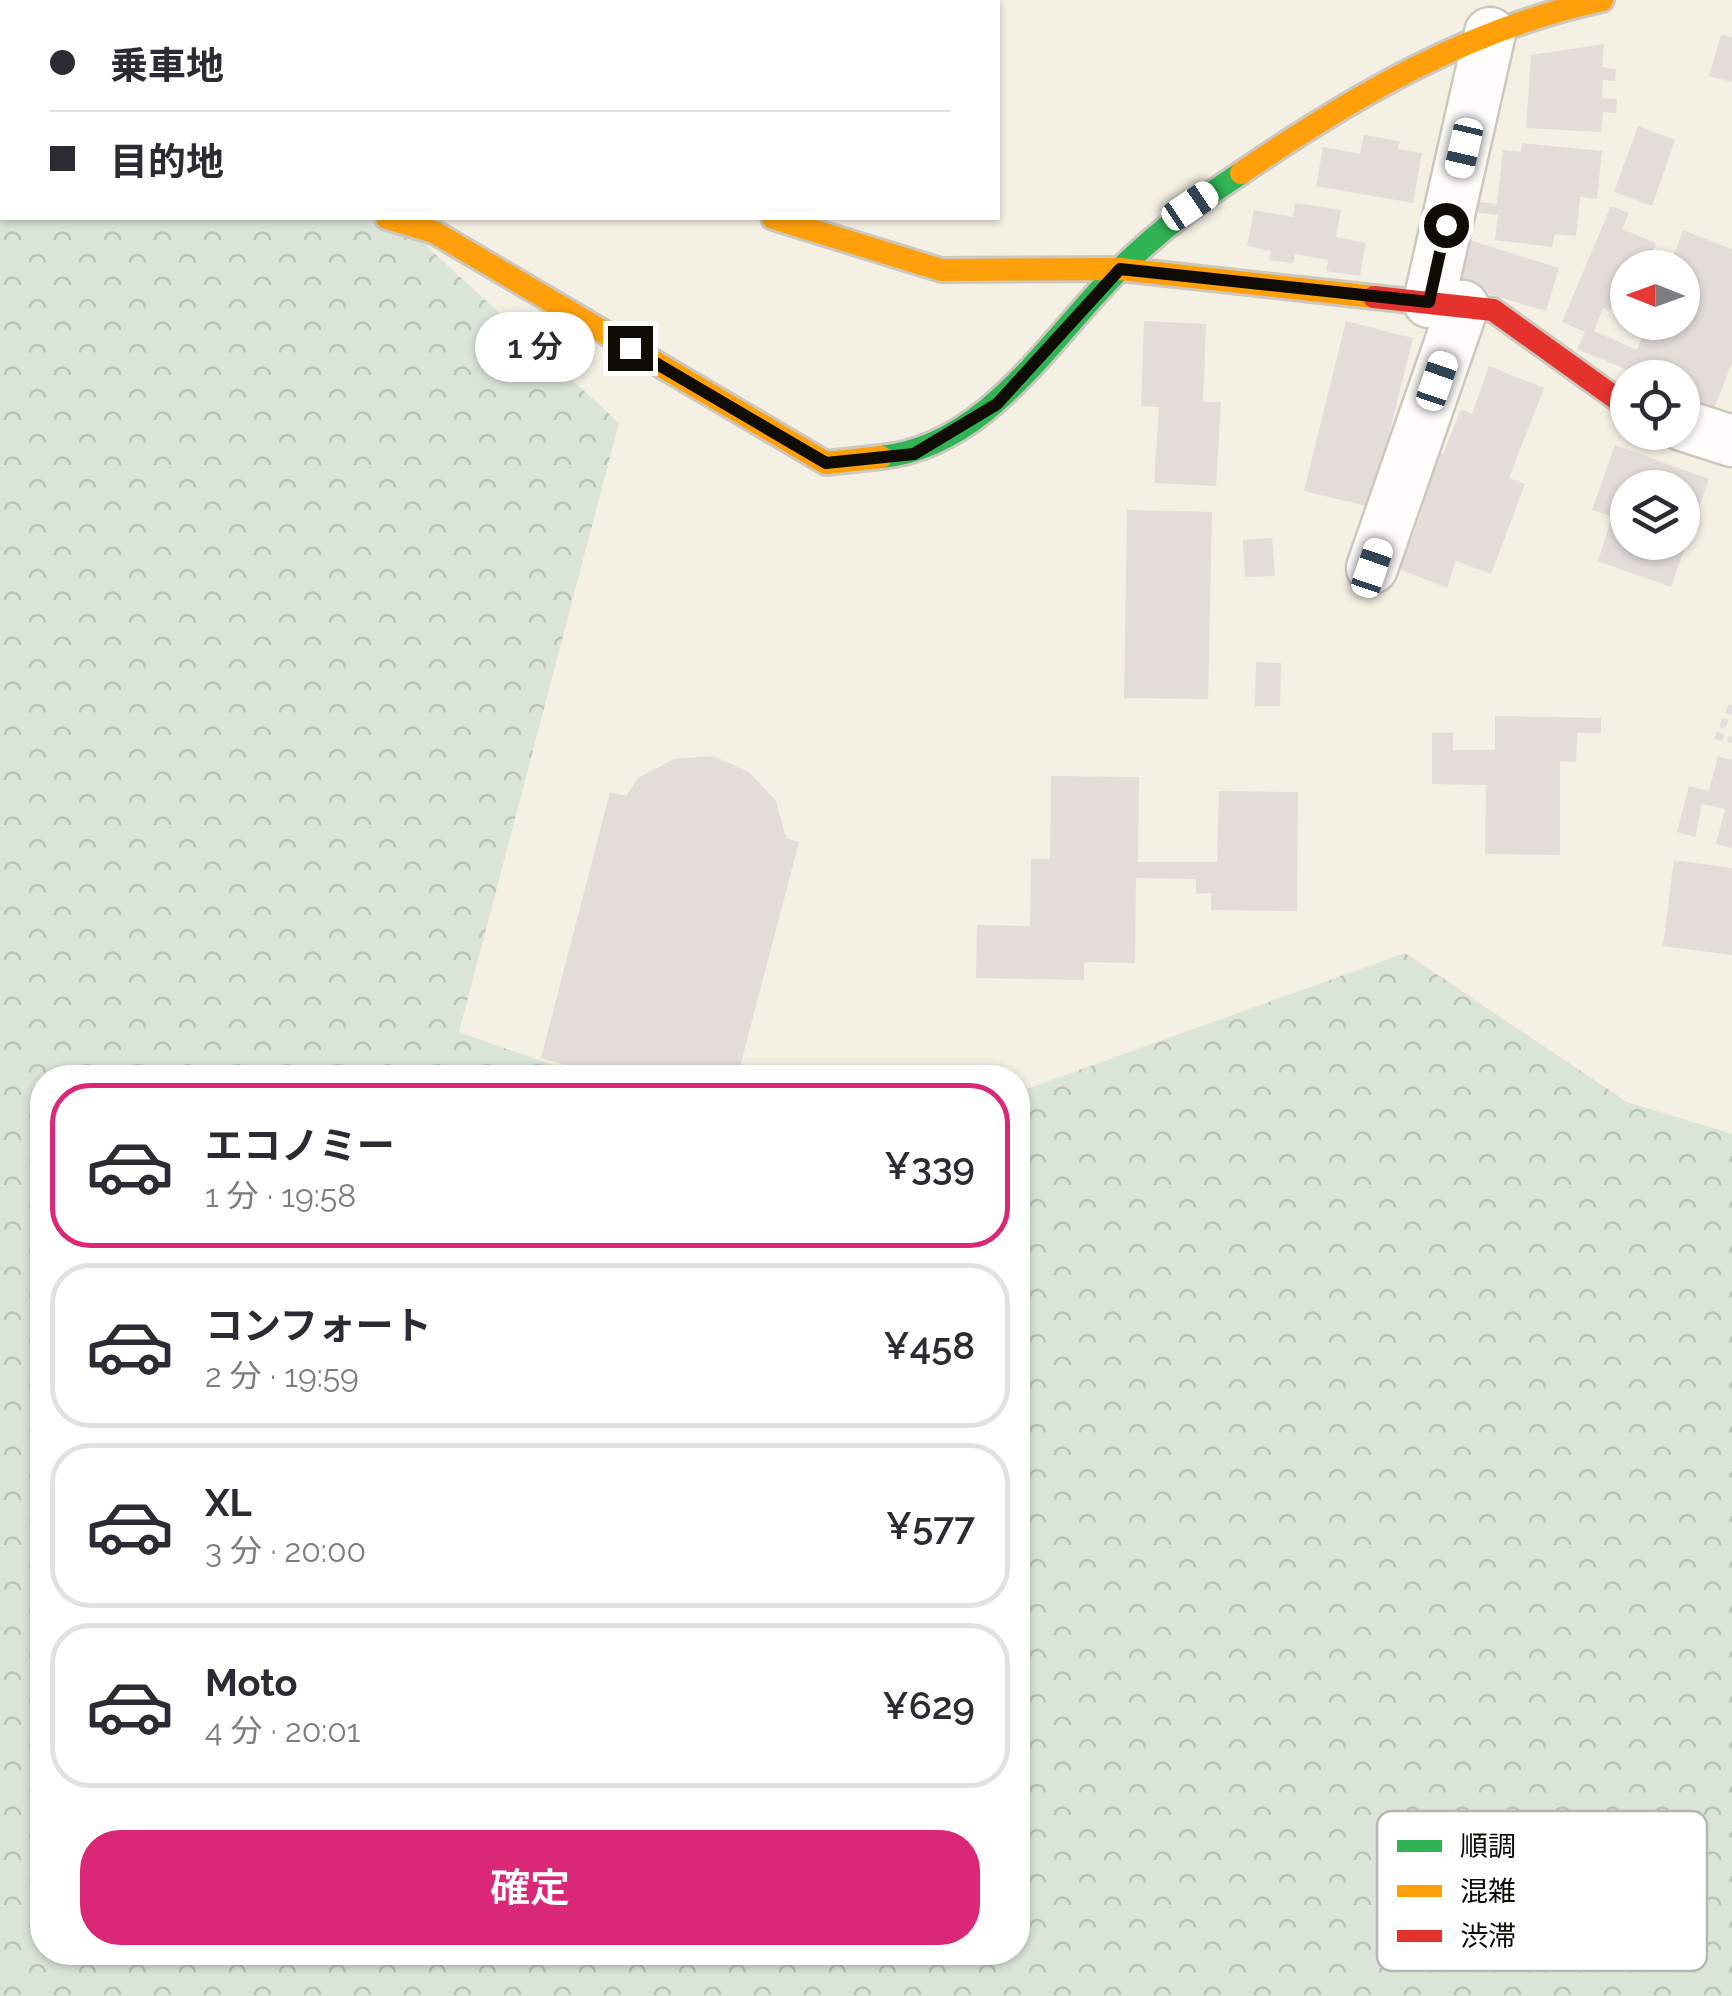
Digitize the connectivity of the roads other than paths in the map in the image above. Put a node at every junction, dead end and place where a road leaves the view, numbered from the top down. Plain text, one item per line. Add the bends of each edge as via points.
1 (1602, 0) edge
2 (1548, 6) edge
3 (1490, 33) junction
4 (394, 220) edge
5 (787, 220) edge
6 (884, 234) edge
7 (1120, 269) junction
8 (1446, 304) junction
9 (1610, 395) edge
10 (1700, 430) edge
11 (1732, 440) edge
12 (1372, 568) dead end

1 - 2 street
2 - 3 street
3 - 7 street via 1443,50 1254,162 1190,206
3 - 8 street
4 - 7 street via 434,232 826,463 914,454 997,404
5 - 6 street
6 - 7 street via 940,270
7 - 8 street
8 - 9 street via 1494,310
8 - 12 street
10 - 11 street

